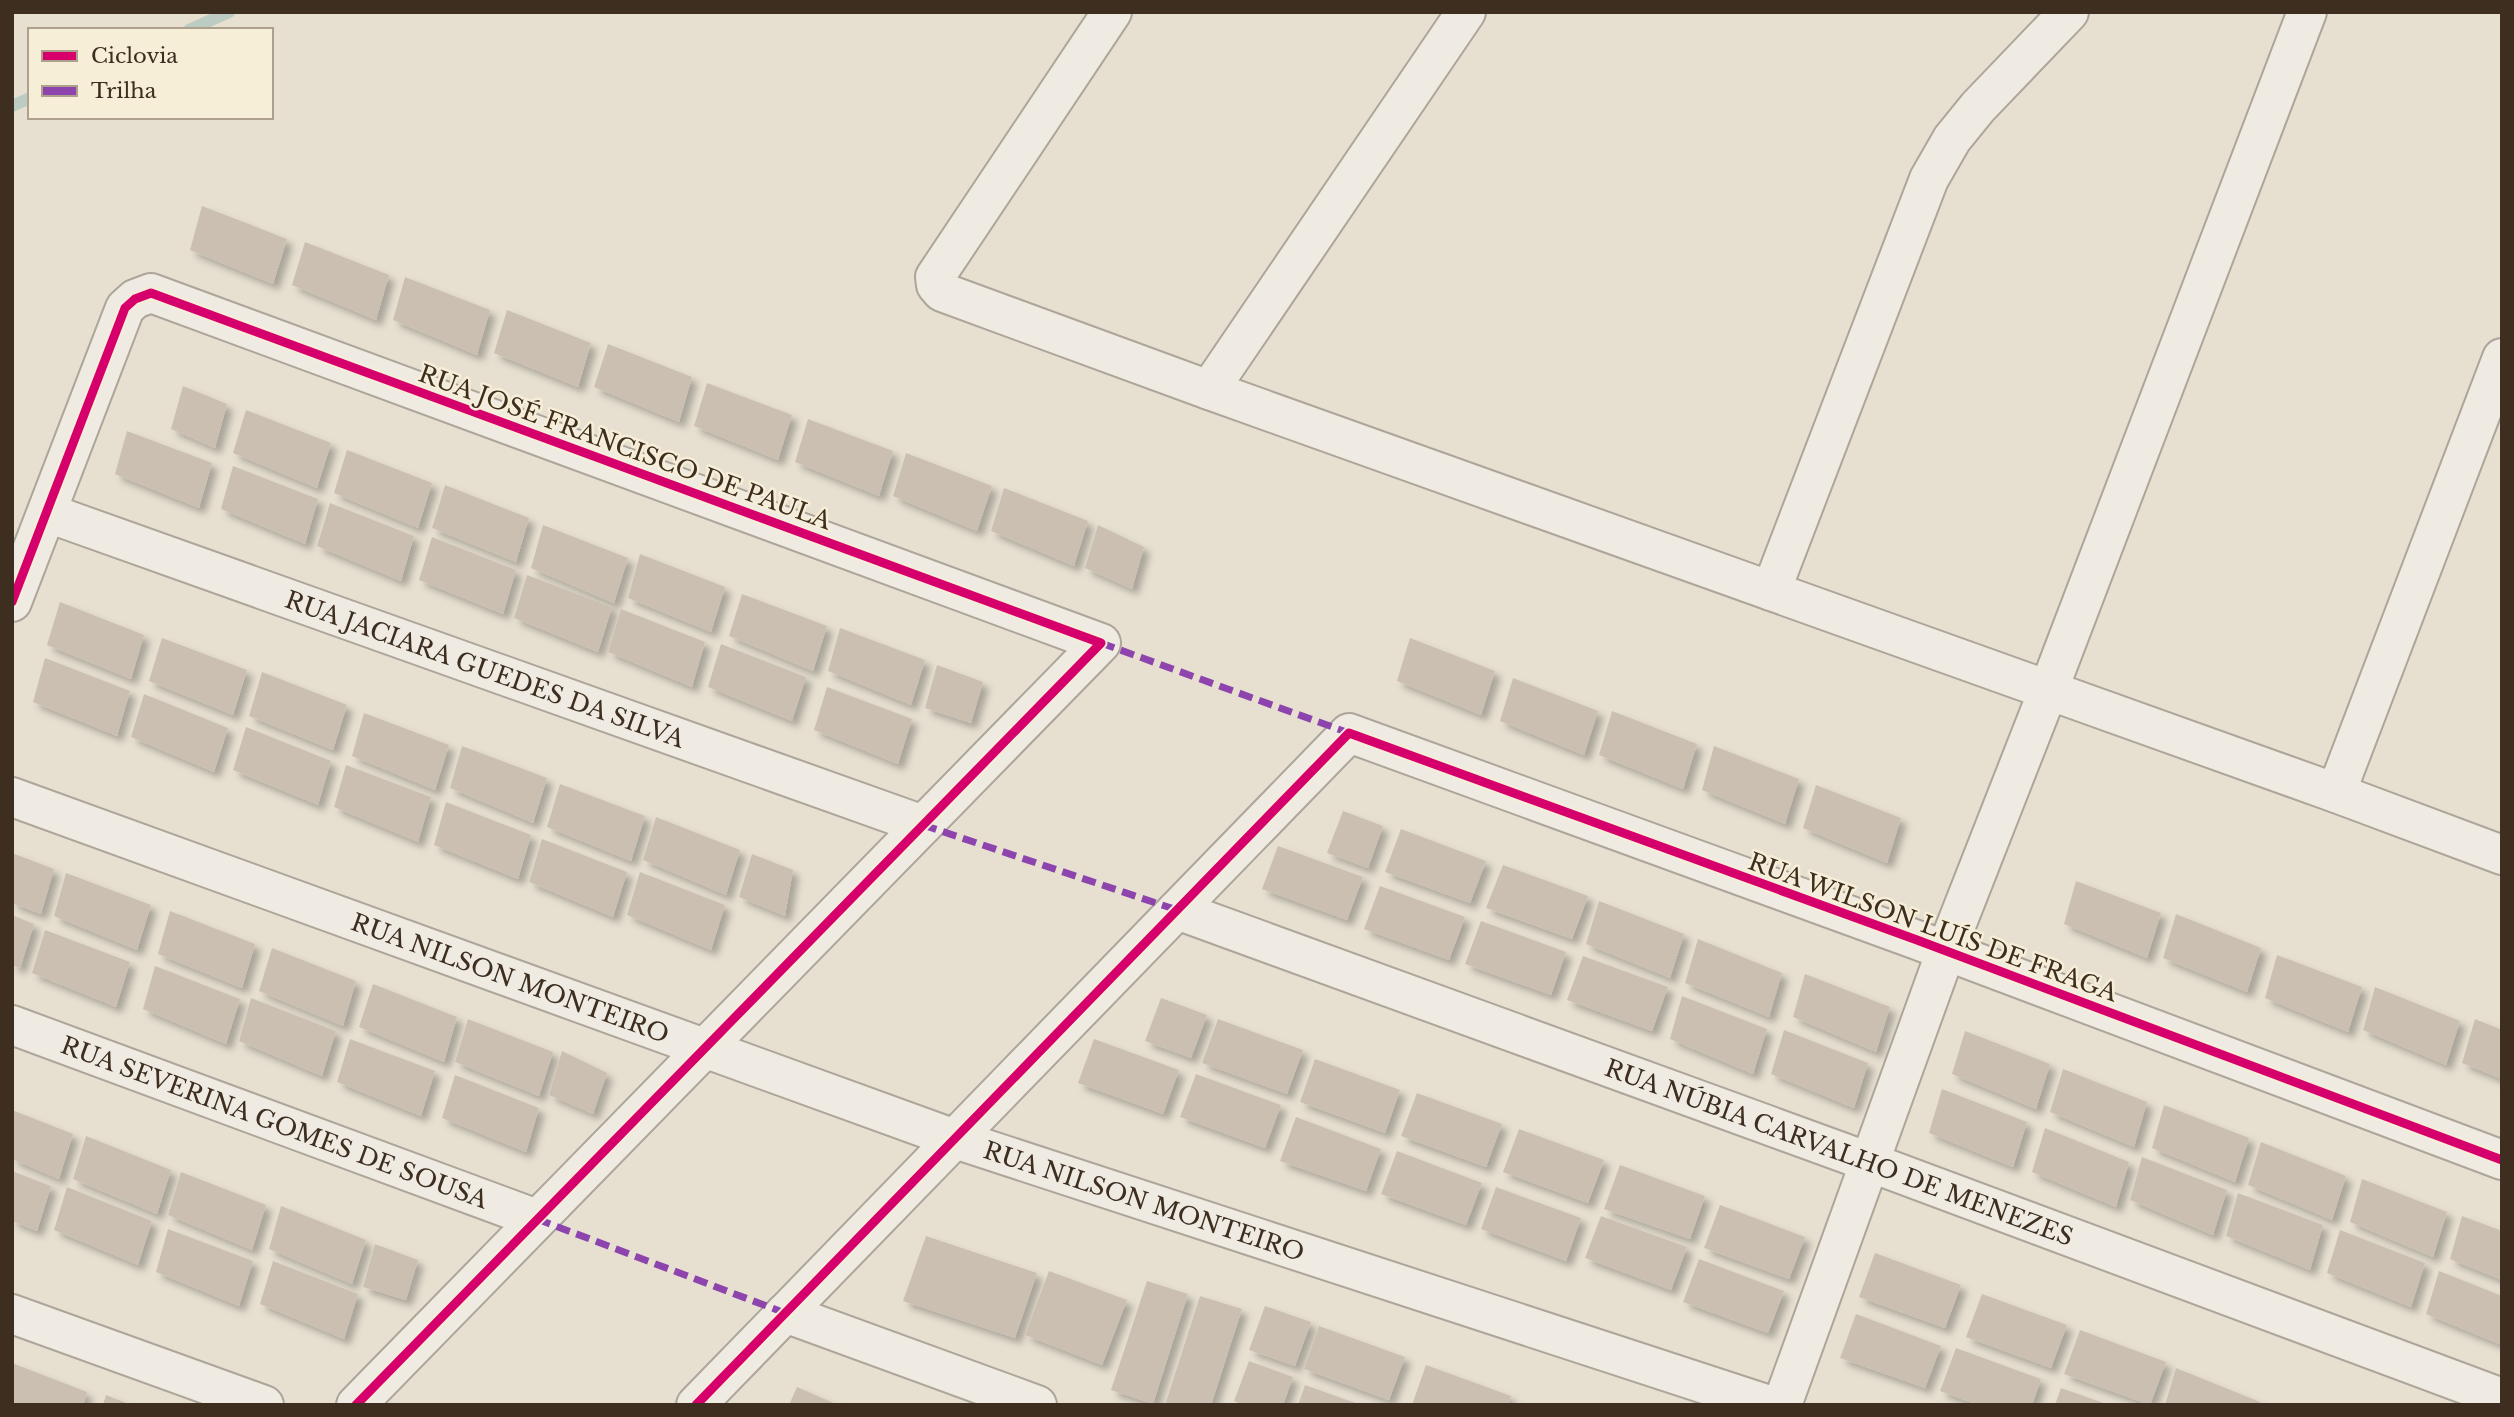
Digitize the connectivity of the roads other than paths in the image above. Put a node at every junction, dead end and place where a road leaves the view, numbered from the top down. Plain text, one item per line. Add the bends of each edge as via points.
1 (1112, 12) edge
2 (1466, 12) edge
3 (2069, 12) edge
4 (2307, 12) edge
5 (2502, 358) edge
6 (1209, 390) junction
7 (48, 513) junction
8 (1771, 591) junction
9 (12, 602) edge
10 (2048, 691) junction
11 (2336, 793) junction
12 (12, 797) edge
13 (923, 825) junction
14 (2502, 855) edge
15 (1177, 910) junction
16 (1946, 951) junction
17 (12, 1025) edge
18 (704, 1049) junction
19 (954, 1139) junction
20 (2502, 1160) edge
21 (1869, 1162) junction
22 (537, 1219) junction
23 (785, 1313) junction
24 (12, 1314) edge
25 (2502, 1398) edge
26 (264, 1405) edge
27 (356, 1405) edge
28 (696, 1405) edge
29 (1037, 1405) edge
30 (1769, 1405) edge
31 (1782, 1405) edge

1 - 6 street via 935,277 936,285 942,292
2 - 6 street
3 - 8 street via 1978,107 1929,179
4 - 10 street
5 - 11 street
6 - 8 street
7 - 9 street
7 - 13 street, RUA JACIARA GUEDES DA SILVA
7 - 13 street, RUA JOSÉ FRANCISCO DE PAULA via 125,308 151,293 1101,643
8 - 10 street
10 - 11 street
10 - 16 street
11 - 14 street
12 - 18 street, RUA NILSON MONTEIRO
13 - 18 street
15 - 16 street, RUA WILSON LUÍS DE FRAGA via 1349,733
15 - 19 street
15 - 21 street, RUA NÚBIA CARVALHO DE MENEZES
16 - 20 street, RUA WILSON LUÍS DE FRAGA
16 - 21 street
17 - 22 street, RUA SEVERINA GOMES DE SOUSA
18 - 19 street, RUA NILSON MONTEIRO
18 - 22 street
19 - 23 street
19 - 30 street, RUA NILSON MONTEIRO
21 - 25 street, RUA NÚBIA CARVALHO DE MENEZES
21 - 31 street
22 - 27 street
23 - 28 street
23 - 29 street
24 - 26 street

